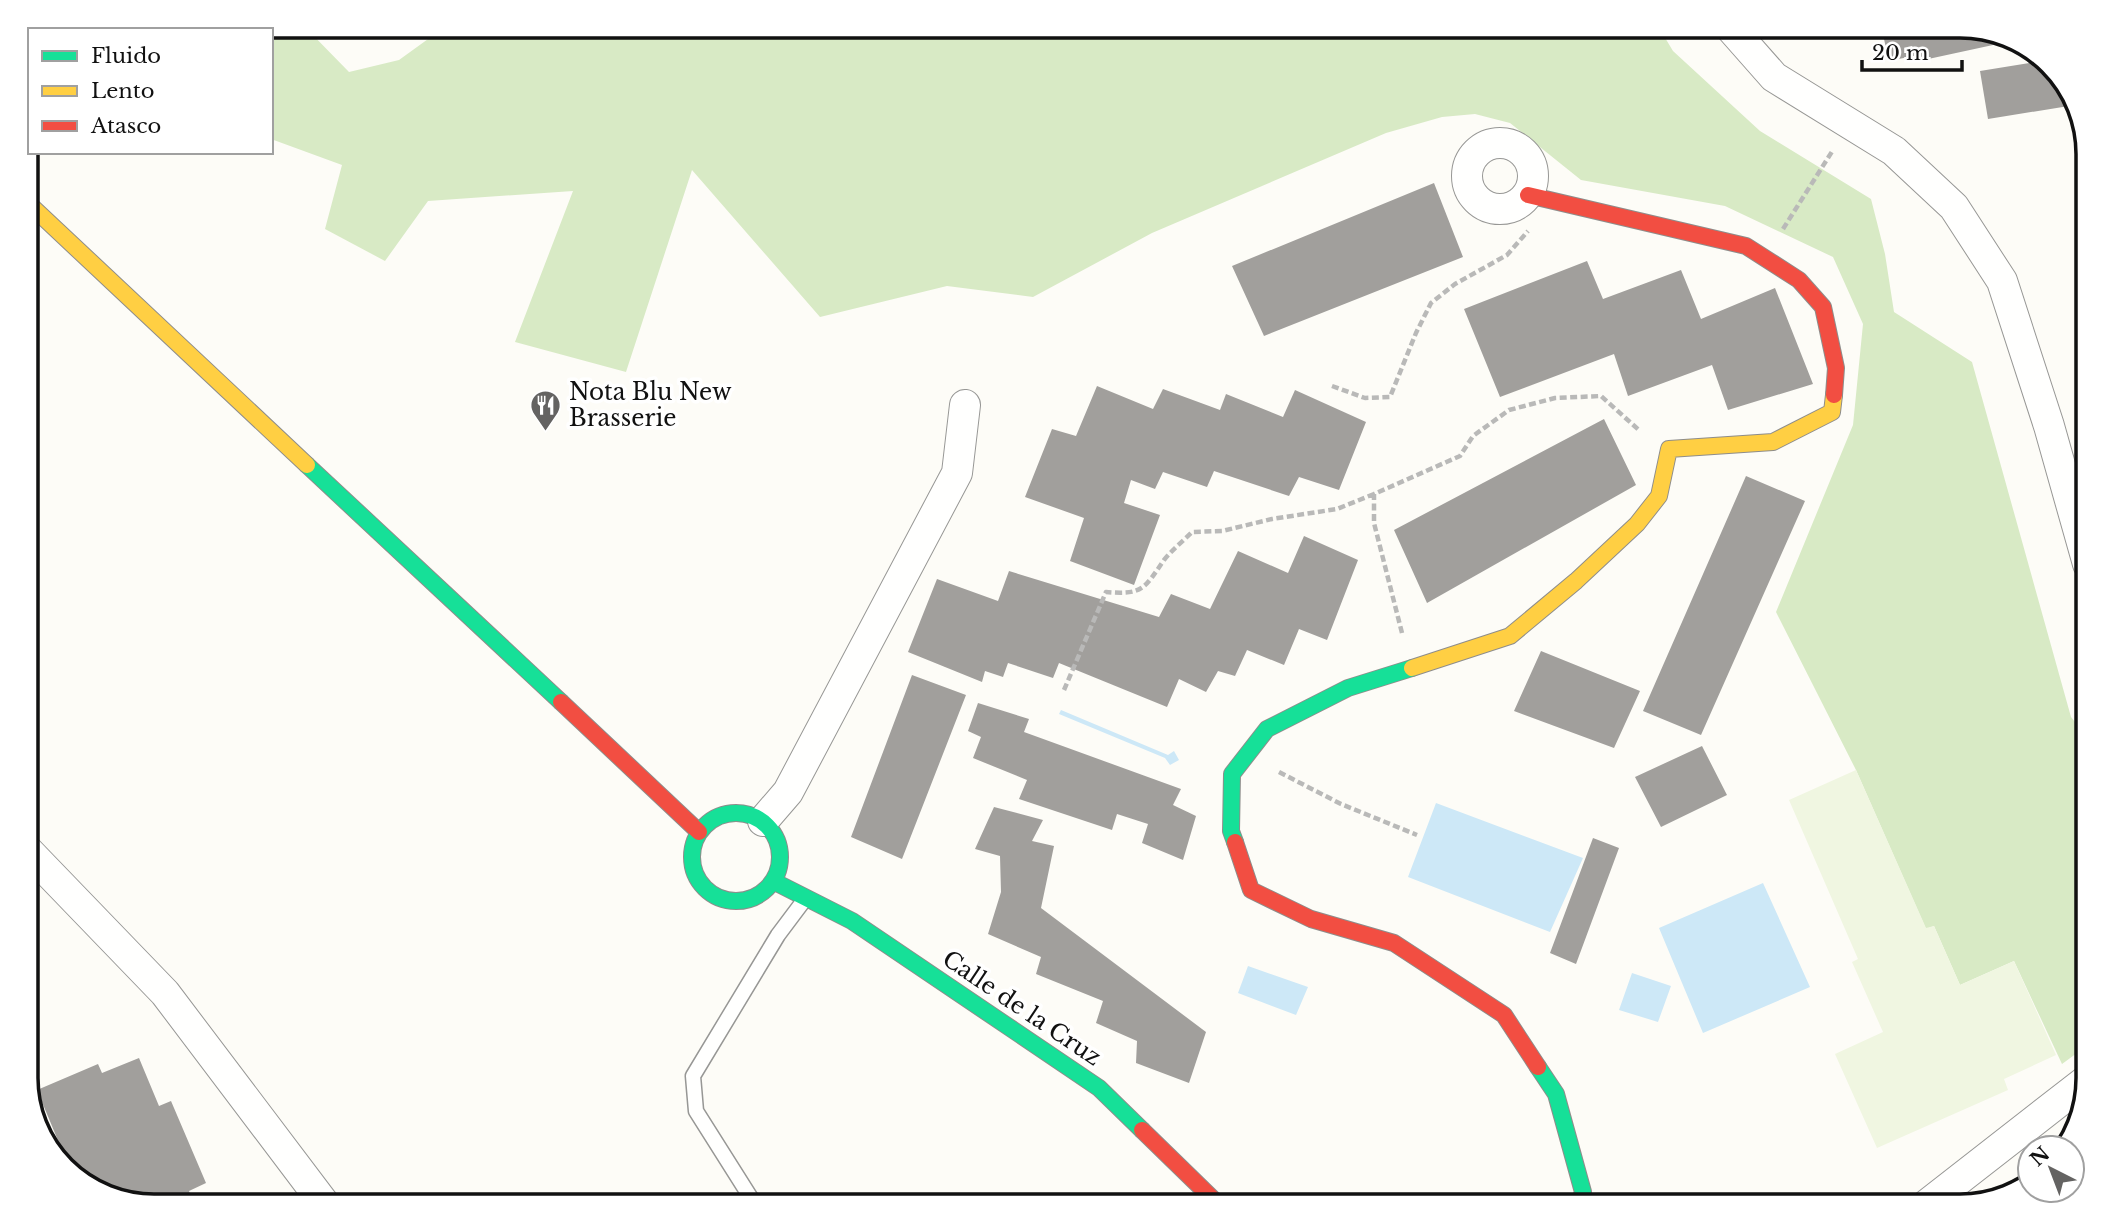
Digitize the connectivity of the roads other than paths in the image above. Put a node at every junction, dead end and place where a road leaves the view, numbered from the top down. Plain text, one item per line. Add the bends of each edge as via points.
1 (1740, 38) edge
2 (1541, 198) road end
3 (39, 214) edge
4 (965, 405) dead end
5 (2075, 519) edge
6 (763, 821) junction
7 (699, 832) junction
8 (39, 863) edge
9 (773, 881) junction
10 (806, 898) junction
11 (2075, 1089) edge
12 (317, 1194) edge
13 (748, 1194) edge
14 (1208, 1194) edge
15 (1582, 1194) edge
16 (1940, 1194) edge

1 - 5 street via 1774,77 1894,151 1954,207 2002,281
2 - 15 street via 1746,246 1799,280 1823,307 1836,368 1832,412 1773,442 1669,449 1659,496 1637,524 1510,636 1348,688 1267,729 1232,774 1231,831 1251,890 1311,919 1394,943 1504,1015 1556,1094
3 - 7 street
4 - 6 street via 957,473 788,792
6 - 7 street via 750,814 729,813 709,821
6 - 9 street via 778,842 780,856
7 - 9 street via 691,859 694,872 711,894 731,901 751,899
8 - 12 street via 165,993
9 - 10 street, Calle de la Cruz
10 - 13 lane via 693,1076 696,1111
10 - 14 street, Calle de la Cruz via 852,921 1099,1088
11 - 16 street

